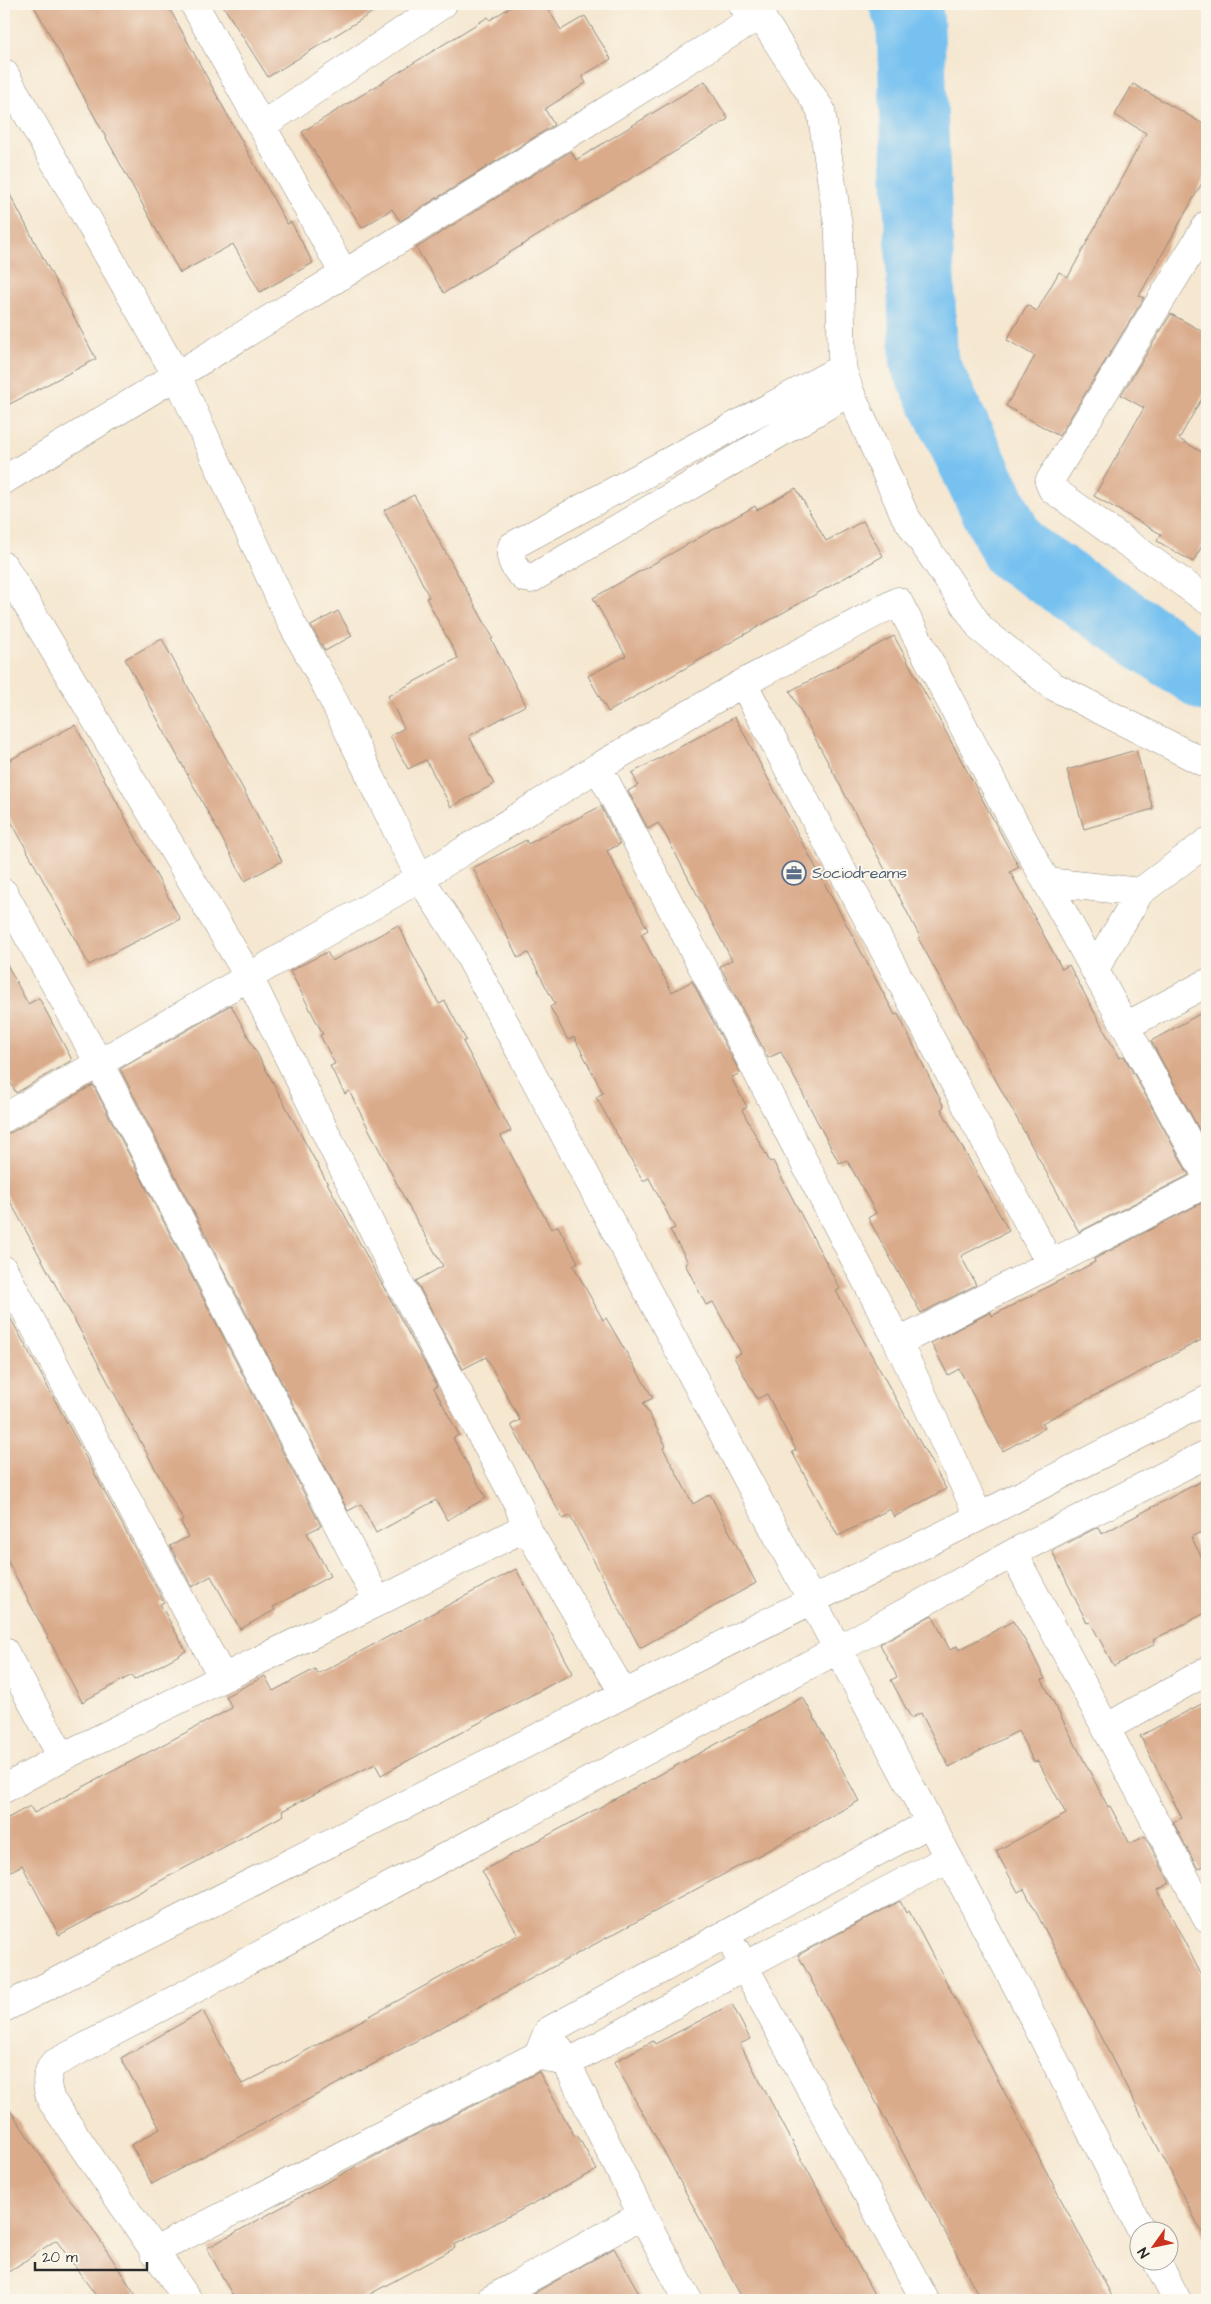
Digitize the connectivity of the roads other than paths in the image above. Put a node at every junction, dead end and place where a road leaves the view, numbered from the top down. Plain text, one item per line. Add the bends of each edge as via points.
1 (194, 4) edge
2 (443, 4) edge
3 (751, 9) edge
4 (4, 73) edge
5 (262, 126) junction
6 (1207, 225) edge
7 (344, 274) junction
8 (176, 376) junction
9 (846, 380) junction
10 (4, 480) edge
11 (4, 566) edge
12 (1206, 597) edge
13 (743, 683) junction
14 (1207, 764) edge
15 (598, 767) junction
16 (1207, 842) edge
17 (420, 878) junction
18 (1046, 882) junction
19 (1140, 892) junction
20 (4, 893) edge
21 (1094, 969) junction
22 (249, 977) junction
23 (1207, 983) edge
24 (1126, 1026) junction
25 (99, 1063) junction
26 (4, 1118) edge
27 (1207, 1176) edge
28 (1207, 1183) edge
29 (1050, 1264) junction
30 (4, 1270) edge
31 (897, 1340) junction
32 (1207, 1400) edge
33 (1207, 1454) edge
34 (979, 1517) junction
35 (526, 1527) junction
36 (1015, 1552) junction
37 (378, 1602) junction
38 (811, 1602) junction
39 (836, 1650) junction
40 (4, 1651) edge
41 (1207, 1671) edge
42 (222, 1678) junction
43 (624, 1694) junction
44 (1106, 1728) junction
45 (62, 1757) junction
46 (4, 1789) edge
47 (928, 1824) junction
48 (948, 1860) junction
49 (1207, 1919) edge
50 (727, 1934) junction
51 (744, 1966) junction
52 (4, 2008) edge
53 (543, 2043) junction
54 (568, 2063) junction
55 (642, 2215) junction
56 (1137, 2222) edge
57 (153, 2252) junction
58 (1163, 2272) edge
59 (188, 2300) edge
60 (490, 2300) edge
61 (688, 2300) edge
62 (925, 2300) edge
63 (1177, 2300) edge

1 - 5 street
2 - 5 street
3 - 7 street
3 - 9 street via 821,110 838,232
4 - 8 street
5 - 7 street
6 - 12 street via 1049,482 1052,489
7 - 8 street
8 - 10 street
8 - 17 street via 291,622
9 - 9 street via 531,578 521,576 511,558 512,546
9 - 14 street via 905,516 981,629 1053,686
11 - 22 street
13 - 15 street
13 - 18 street via 898,601
13 - 29 street
15 - 17 street
15 - 31 street
16 - 19 street
17 - 22 street
17 - 38 street via 463,944
18 - 19 street
18 - 21 street
19 - 21 street
20 - 25 street
21 - 24 street
22 - 25 street
22 - 35 street via 400,1284 518,1504
23 - 24 street
24 - 27 street
25 - 26 street
25 - 37 street
28 - 29 street
29 - 31 street via 913,1335
30 - 42 street
31 - 34 street
32 - 34 street
33 - 36 street
34 - 38 street
35 - 37 street
35 - 43 street
36 - 39 street
36 - 44 street
37 - 42 street
38 - 39 street
38 - 43 street
39 - 47 street
39 - 57 street via 53,2064 46,2081 51,2100
40 - 45 street
41 - 44 street
42 - 45 street
43 - 52 street
44 - 49 street
45 - 46 street
47 - 48 street
47 - 50 street
48 - 51 street
48 - 56 street via 1022,1996
50 - 51 street
50 - 53 street
51 - 54 street
51 - 62 street
53 - 54 street
53 - 57 street
54 - 55 street
55 - 60 street
55 - 61 street
57 - 59 street
58 - 63 street

